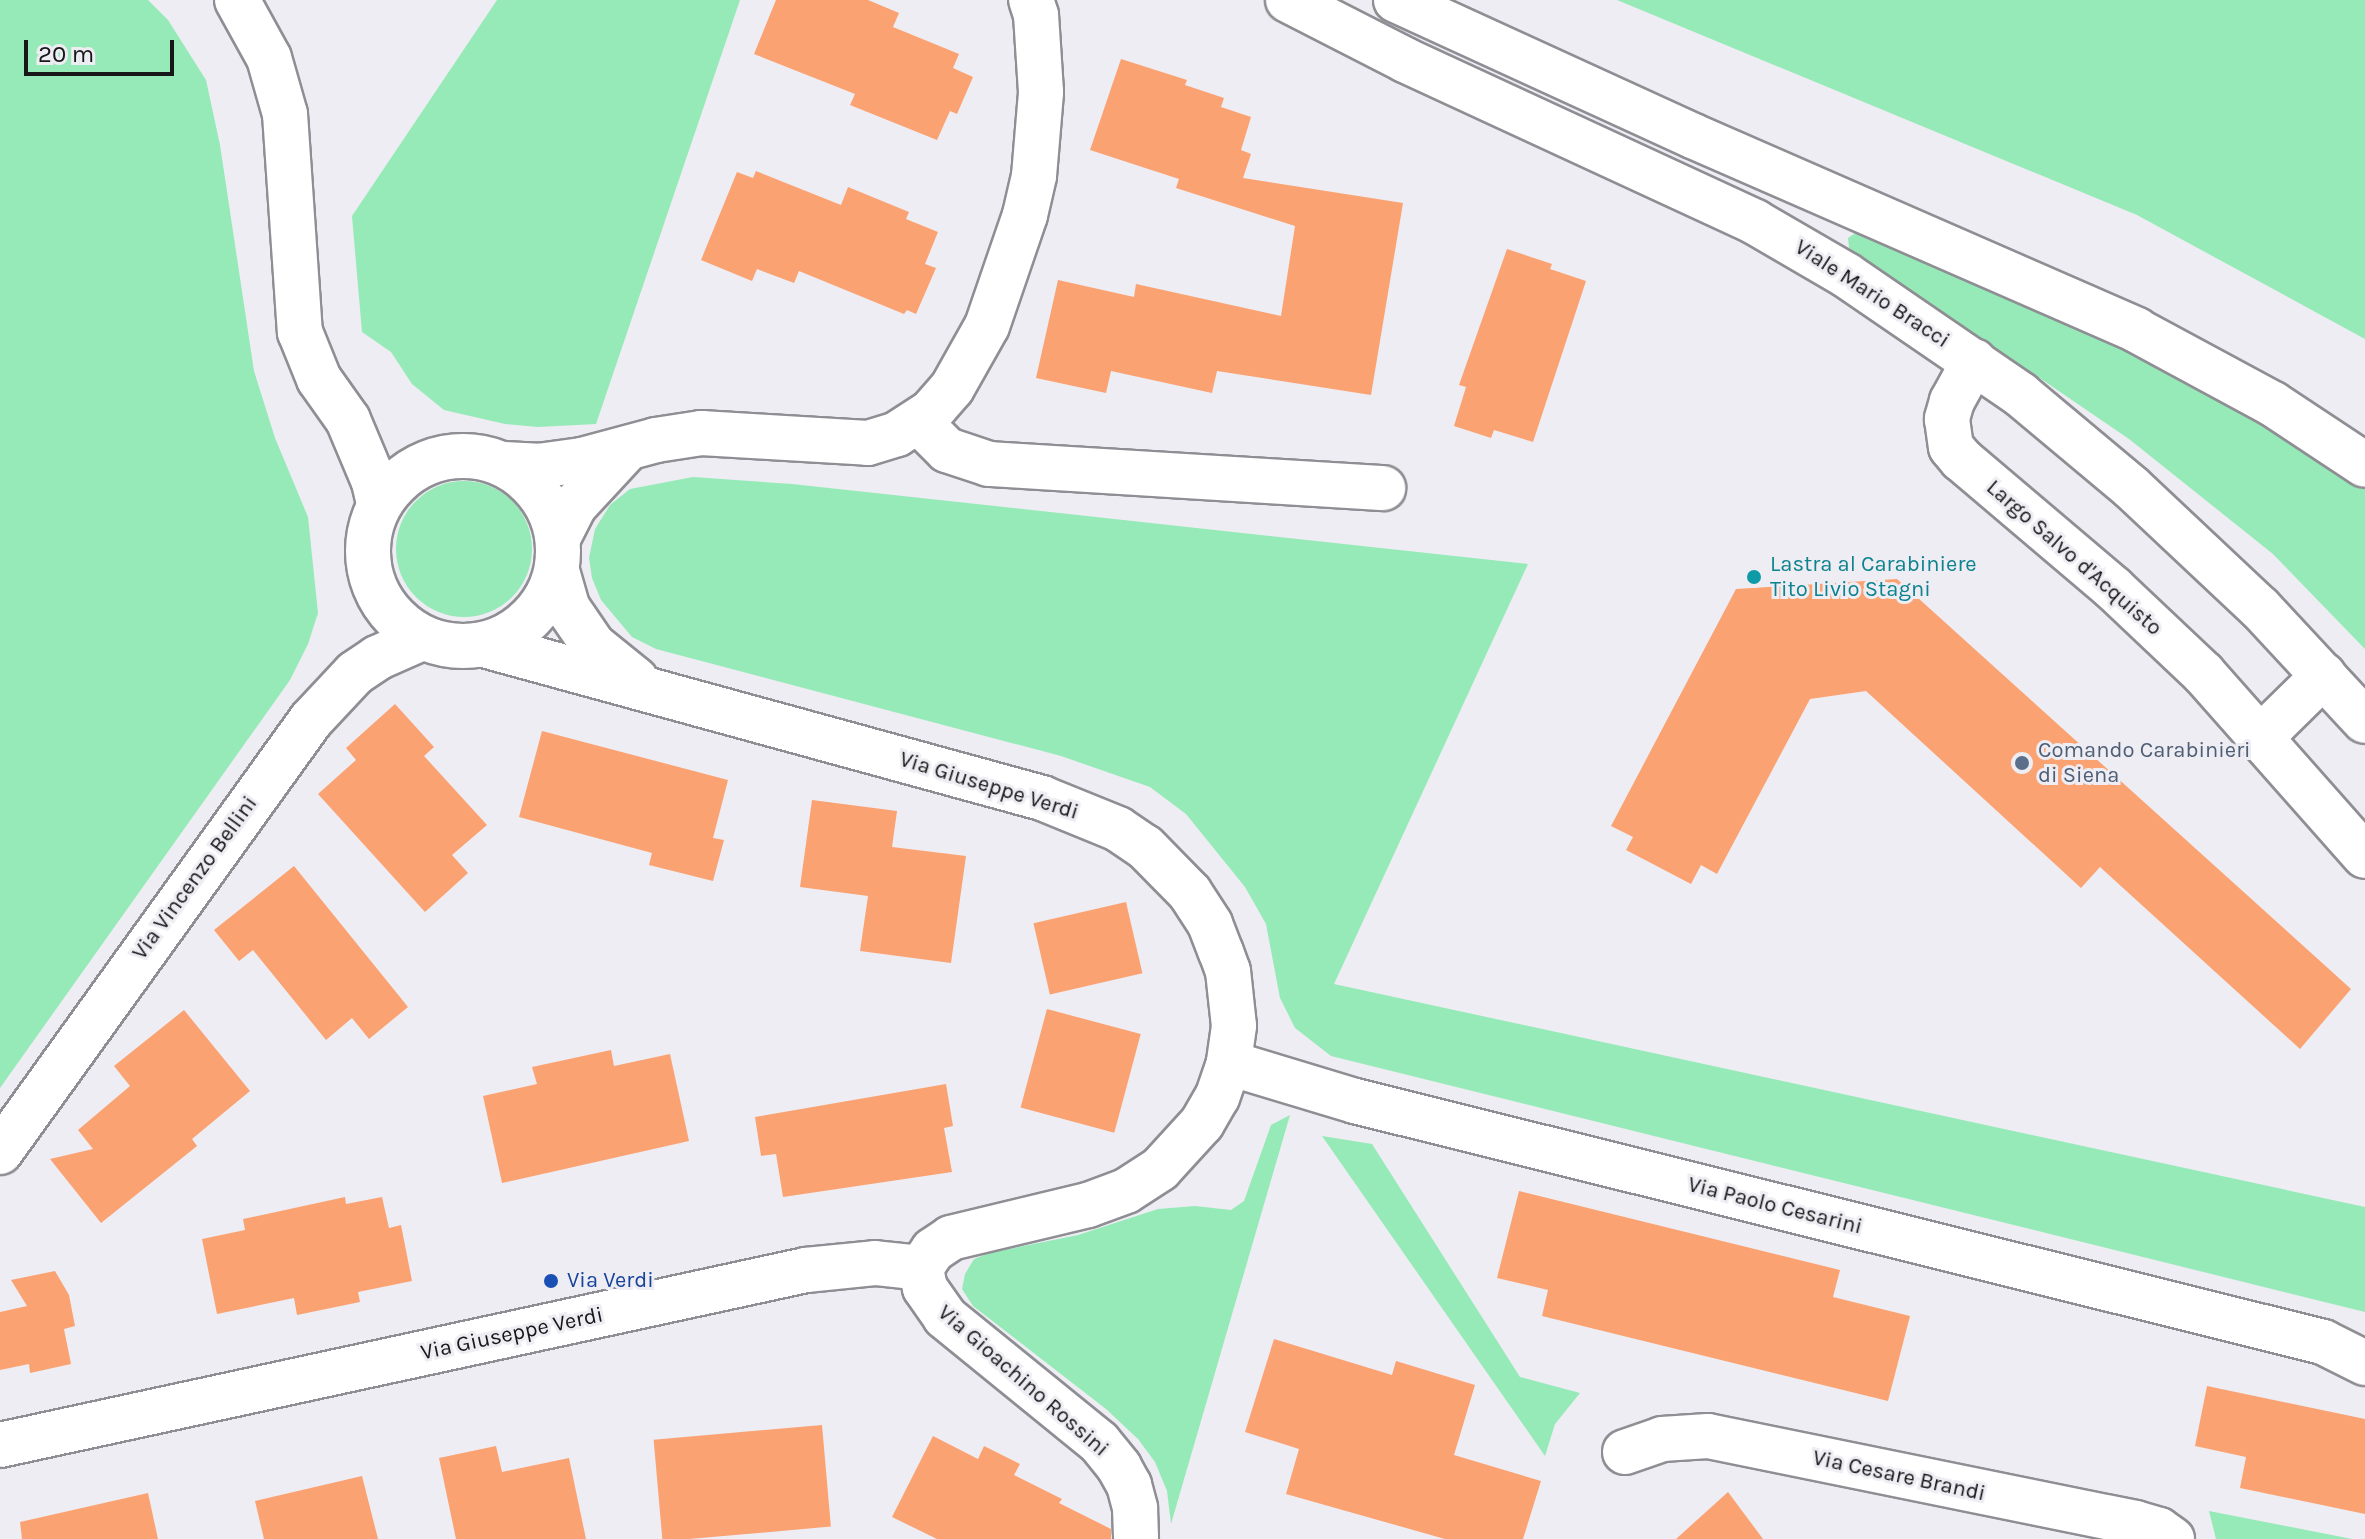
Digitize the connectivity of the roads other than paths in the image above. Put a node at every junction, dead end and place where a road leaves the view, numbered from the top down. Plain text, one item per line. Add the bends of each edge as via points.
1 (237, 0) edge
2 (1288, 0) edge
3 (1396, 0) edge
4 (1037, 5) edge
5 (1974, 361) junction
6 (348, 420) junction
7 (919, 422) junction
8 (626, 450) junction
9 (427, 462) junction
10 (504, 464) junction
11 (2365, 465) edge
12 (1383, 488) dead end
13 (379, 504) junction
14 (557, 554) junction
15 (422, 638) junction
16 (484, 645) junction
17 (2324, 675) junction
18 (647, 690) junction
19 (2365, 721) edge
20 (2261, 737) junction
21 (2365, 856) edge
22 (1229, 1063) junction
23 (0, 1152) edge
24 (921, 1268) junction
25 (2344, 1342) edge
26 (2365, 1363) edge
27 (0, 1445) edge
28 (1625, 1452) dead end
29 (1136, 1539) edge
30 (2172, 1539) edge

1 - 6 street via 269,58 285,114 300,332 319,379
2 - 5 street, Viale Mario Bracci via 1775,232
3 - 11 street via 2136,330 2273,404
4 - 7 street, Via Giuseppe Verdi via 1039,135 1013,257 977,346 952,388
5 - 17 street, Viale Mario Bracci via 2180,529
5 - 20 street, Largo Salvo d'Acquisto via 1947,419 1951,447 2113,588
6 - 9 street
6 - 13 street
7 - 8 street, Via Giuseppe Verdi via 868,443 701,433
7 - 12 street via 947,450 989,464
8 - 10 street, Via Giuseppe Verdi via 538,466
8 - 14 street, Via Giuseppe Verdi via 575,505
9 - 10 street, Via Giuseppe Verdi via 479,456
9 - 13 street, Via Giuseppe Verdi via 399,479
10 - 14 street, Via Giuseppe Verdi via 540,494
13 - 15 street, Via Giuseppe Verdi via 368,534 367,565 377,596 395,620
14 - 16 street, Via Giuseppe Verdi via 547,597 531,618 510,635
14 - 18 street, Via Giuseppe Verdi via 567,607 593,645
15 - 16 street, Via Giuseppe Verdi via 453,647
15 - 23 street, Via Vincenzo Bellini via 355,673 311,720
16 - 18 street, Via Giuseppe Verdi
17 - 19 street, Viale Mario Bracci
17 - 20 street
18 - 22 street, Via Giuseppe Verdi via 1042,798 1118,829 1171,872 1210,924 1231,992
20 - 21 street, Largo Salvo d'Acquisto
22 - 24 street, Via Giuseppe Verdi via 1202,1123 1143,1181 1088,1205 951,1238 933,1250
22 - 25 street, Via Paolo Cesarini via 1355,1101
24 - 27 street, Via Giuseppe Verdi via 854,1264 782,1275
24 - 29 street, Via Gioachino Rossini via 925,1288 945,1317 1099,1442 1119,1467 1135,1508
25 - 26 street, Via Paolo Cesarini
28 - 30 street, Via Cesare Brandi via 1662,1439 1708,1436 2135,1523

